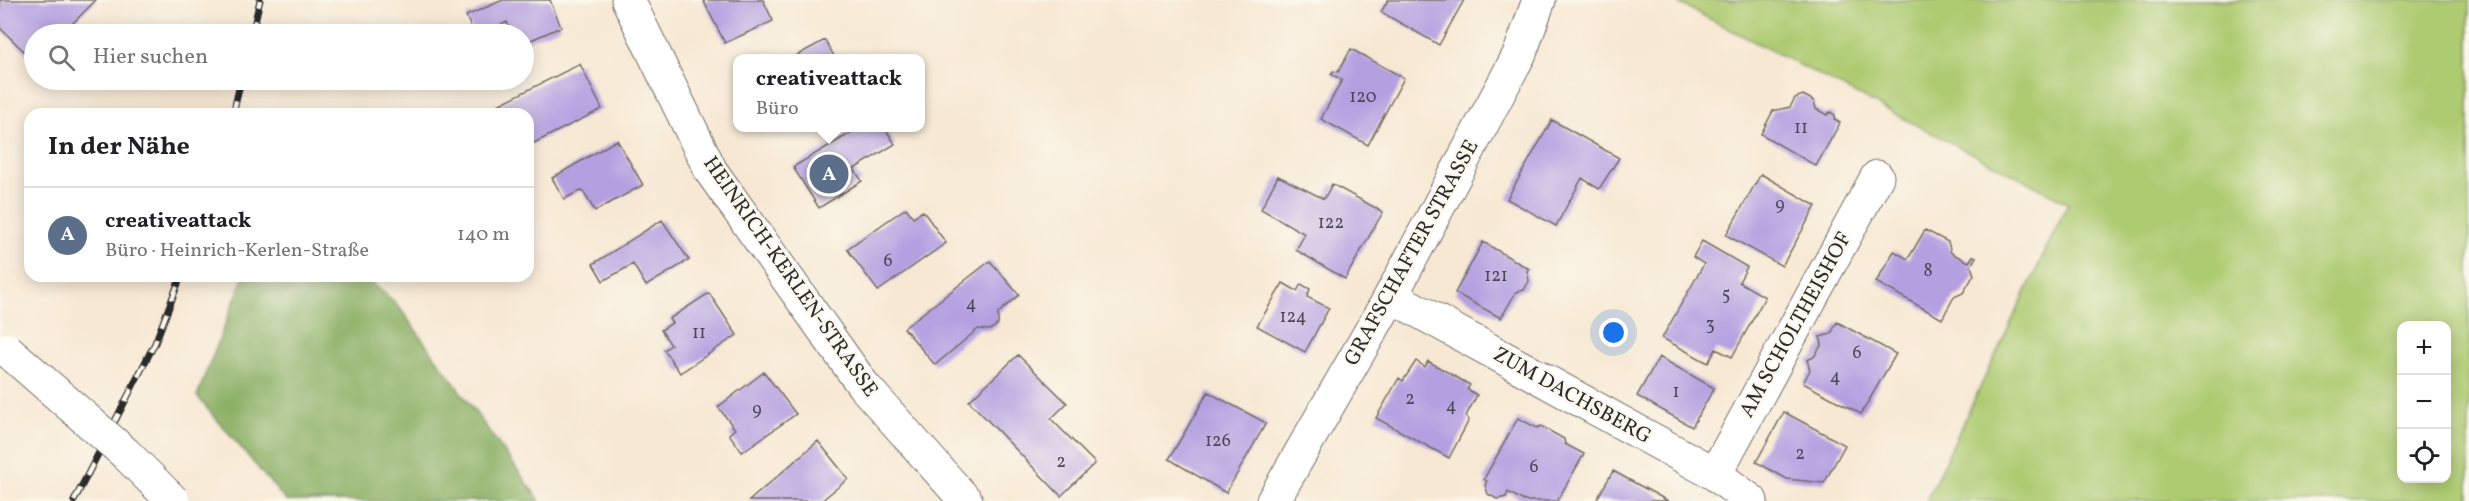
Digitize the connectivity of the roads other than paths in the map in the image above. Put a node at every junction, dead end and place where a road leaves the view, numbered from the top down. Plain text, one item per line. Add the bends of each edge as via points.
1 (628, 0) edge
2 (1539, 0) edge
3 (1877, 177) dead end
4 (1390, 296) junction
5 (3, 348) edge
6 (1715, 474) junction
7 (174, 501) edge
8 (966, 501) edge
9 (1273, 501) edge
10 (1751, 501) edge

1 - 8 street, HEINRICH-KERLEN-STRASSE via 711,171 862,385
2 - 4 street, GRAFSCHAFTER STRASSE via 1520,53
3 - 6 street, AM SCHOLTHEISHOF
4 - 6 street, ZUM DACHSBERG
4 - 9 street, GRAFSCHAFTER STRASSE
5 - 7 street, bridge via 126,454
6 - 10 street, ZUM DACHSBERG

